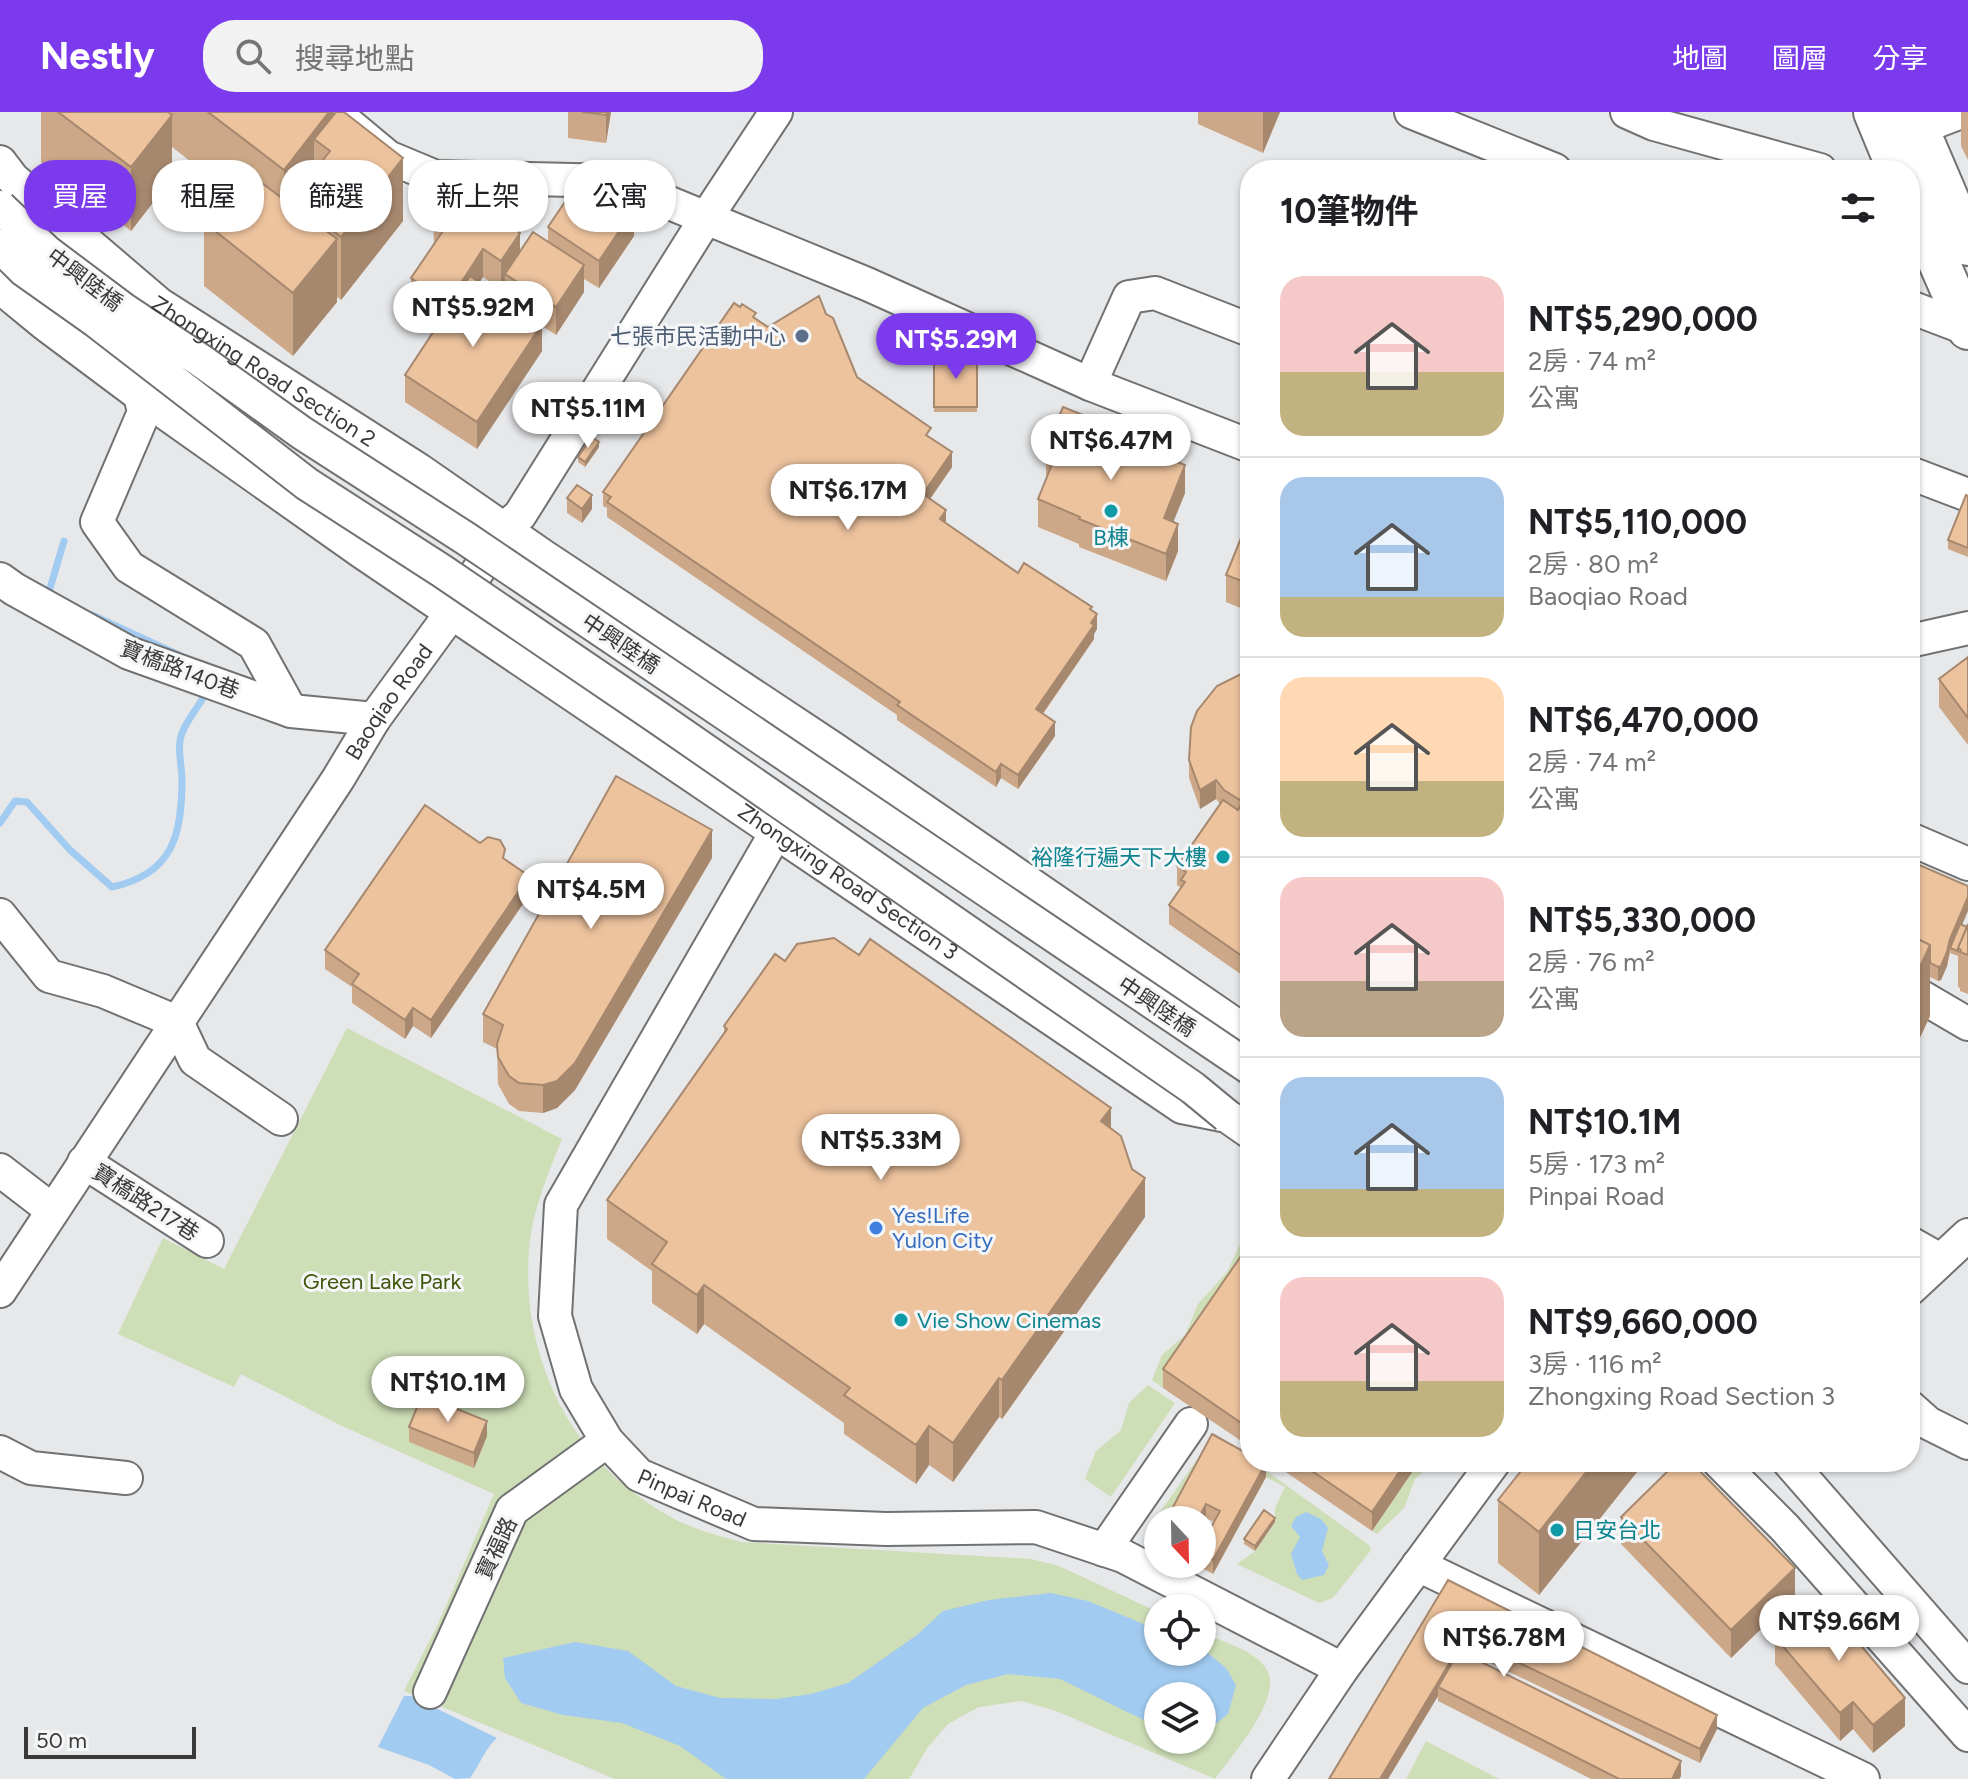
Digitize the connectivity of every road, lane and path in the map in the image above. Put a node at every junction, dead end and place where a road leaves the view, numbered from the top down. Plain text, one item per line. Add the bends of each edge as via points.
1 (334, 112) edge
2 (776, 112) edge
3 (1411, 112) edge
4 (1627, 112) edge
5 (1962, 116) edge
6 (1897, 132) edge
7 (1530, 160) edge
8 (1784, 160) edge
9 (1915, 160) edge
10 (0, 162) edge
11 (1920, 169) edge
12 (0, 207) edge
13 (706, 218) junction
14 (1920, 219) edge
15 (1968, 245) edge
16 (0, 246) edge
17 (0, 287) edge
18 (1920, 311) edge
19 (1240, 326) edge
20 (1968, 329) edge
21 (1090, 384) junction
22 (140, 395) junction
23 (1240, 442) edge
24 (419, 470) junction
25 (1920, 477) edge
26 (1968, 495) edge
27 (505, 528) junction
28 (362, 552) junction
29 (0, 579) edge
30 (452, 612) junction
31 (644, 624) junction
32 (1968, 628) edge
33 (1920, 639) edge
34 (586, 705) junction
35 (291, 711) junction
36 (374, 719) junction
37 (777, 831) junction
38 (1920, 843) edge
39 (1968, 864) edge
40 (0, 915) edge
41 (1920, 996) edge
42 (177, 1022) junction
43 (1968, 1024) edge
44 (1240, 1028) edge
45 (1240, 1061) edge
46 (281, 1119) dead end
47 (1238, 1124) edge
48 (84, 1162) junction
49 (0, 1170) edge
50 (52, 1210) junction
51 (1968, 1235) edge
52 (207, 1241) dead end
53 (1920, 1249) edge
54 (1940, 1260) junction
55 (1920, 1279) edge
56 (0, 1291) edge
57 (1920, 1416) edge
58 (1191, 1424) dead end
59 (607, 1441) junction
60 (1968, 1443) edge
61 (0, 1452) edge
62 (1487, 1472) edge
63 (1731, 1472) edge
64 (1798, 1472) edge
65 (126, 1478) dead end
66 (1104, 1550) junction
67 (1418, 1565) junction
68 (1968, 1667) edge
69 (1342, 1669) junction
70 (430, 1692) dead end
71 (1968, 1735) edge
72 (1268, 1779) edge
73 (1863, 1779) edge

1 - 13 street via 388,157 436,177 616,181
2 - 13 street, Baoqiao Road
3 - 7 street
4 - 8 street
5 - 6 street
6 - 9 main road
10 - 24 street, Zhongxing Road Section 2 via 13,179 159,304
11 - 15 main road
12 - 45 street, 中興陸橋, bridge via 47,252 123,309 302,433
13 - 21 street
13 - 27 street, Baoqiao Road via 520,515
14 - 20 main road
16 - 47 street, 中興陸橋, bridge via 24,270 307,484 670,726
17 - 22 street
18 - 20 street
19 - 21 street via 1155,293 1129,297
21 - 23 street
22 - 28 street
22 - 35 street via 144,412 97,522 129,567 254,644
24 - 27 street, Zhongxing Road Section 2
24 - 28 street
25 - 26 street
27 - 30 street, Baoqiao Road
27 - 31 street
28 - 30 street
29 - 35 street, 寶橋路140巷 via 129,653
30 - 34 street, Zhongxing Road Section 3
30 - 36 street, Baoqiao Road
31 - 34 street
31 - 44 street
32 - 33 street
34 - 37 street, Zhongxing Road Section 3
35 - 36 street, 寶橋路140巷
36 - 42 street, Baoqiao Road
37 - 47 street, Zhongxing Road Section 3 via 1182,1107
37 - 59 street, Pinpai Road via 561,1205 555,1316 576,1389
38 - 39 street
40 - 42 street via 49,976 103,991
41 - 43 street
42 - 46 street via 195,1060
42 - 48 street, Baoqiao Road
48 - 50 street, Baoqiao Road
48 - 52 street, 寶橋路217巷
49 - 50 street
50 - 56 street, Baoqiao Road
51 - 54 street
53 - 54 street
54 - 55 street
57 - 60 street
58 - 66 street
59 - 66 street, Pinpai Road via 639,1475 754,1524 1036,1527
59 - 70 street, 寶福路 via 512,1510
61 - 65 street via 31,1468
62 - 67 street
63 - 71 street
64 - 68 street
66 - 69 street, Pinpai Road
67 - 69 street
67 - 73 street
69 - 72 street

